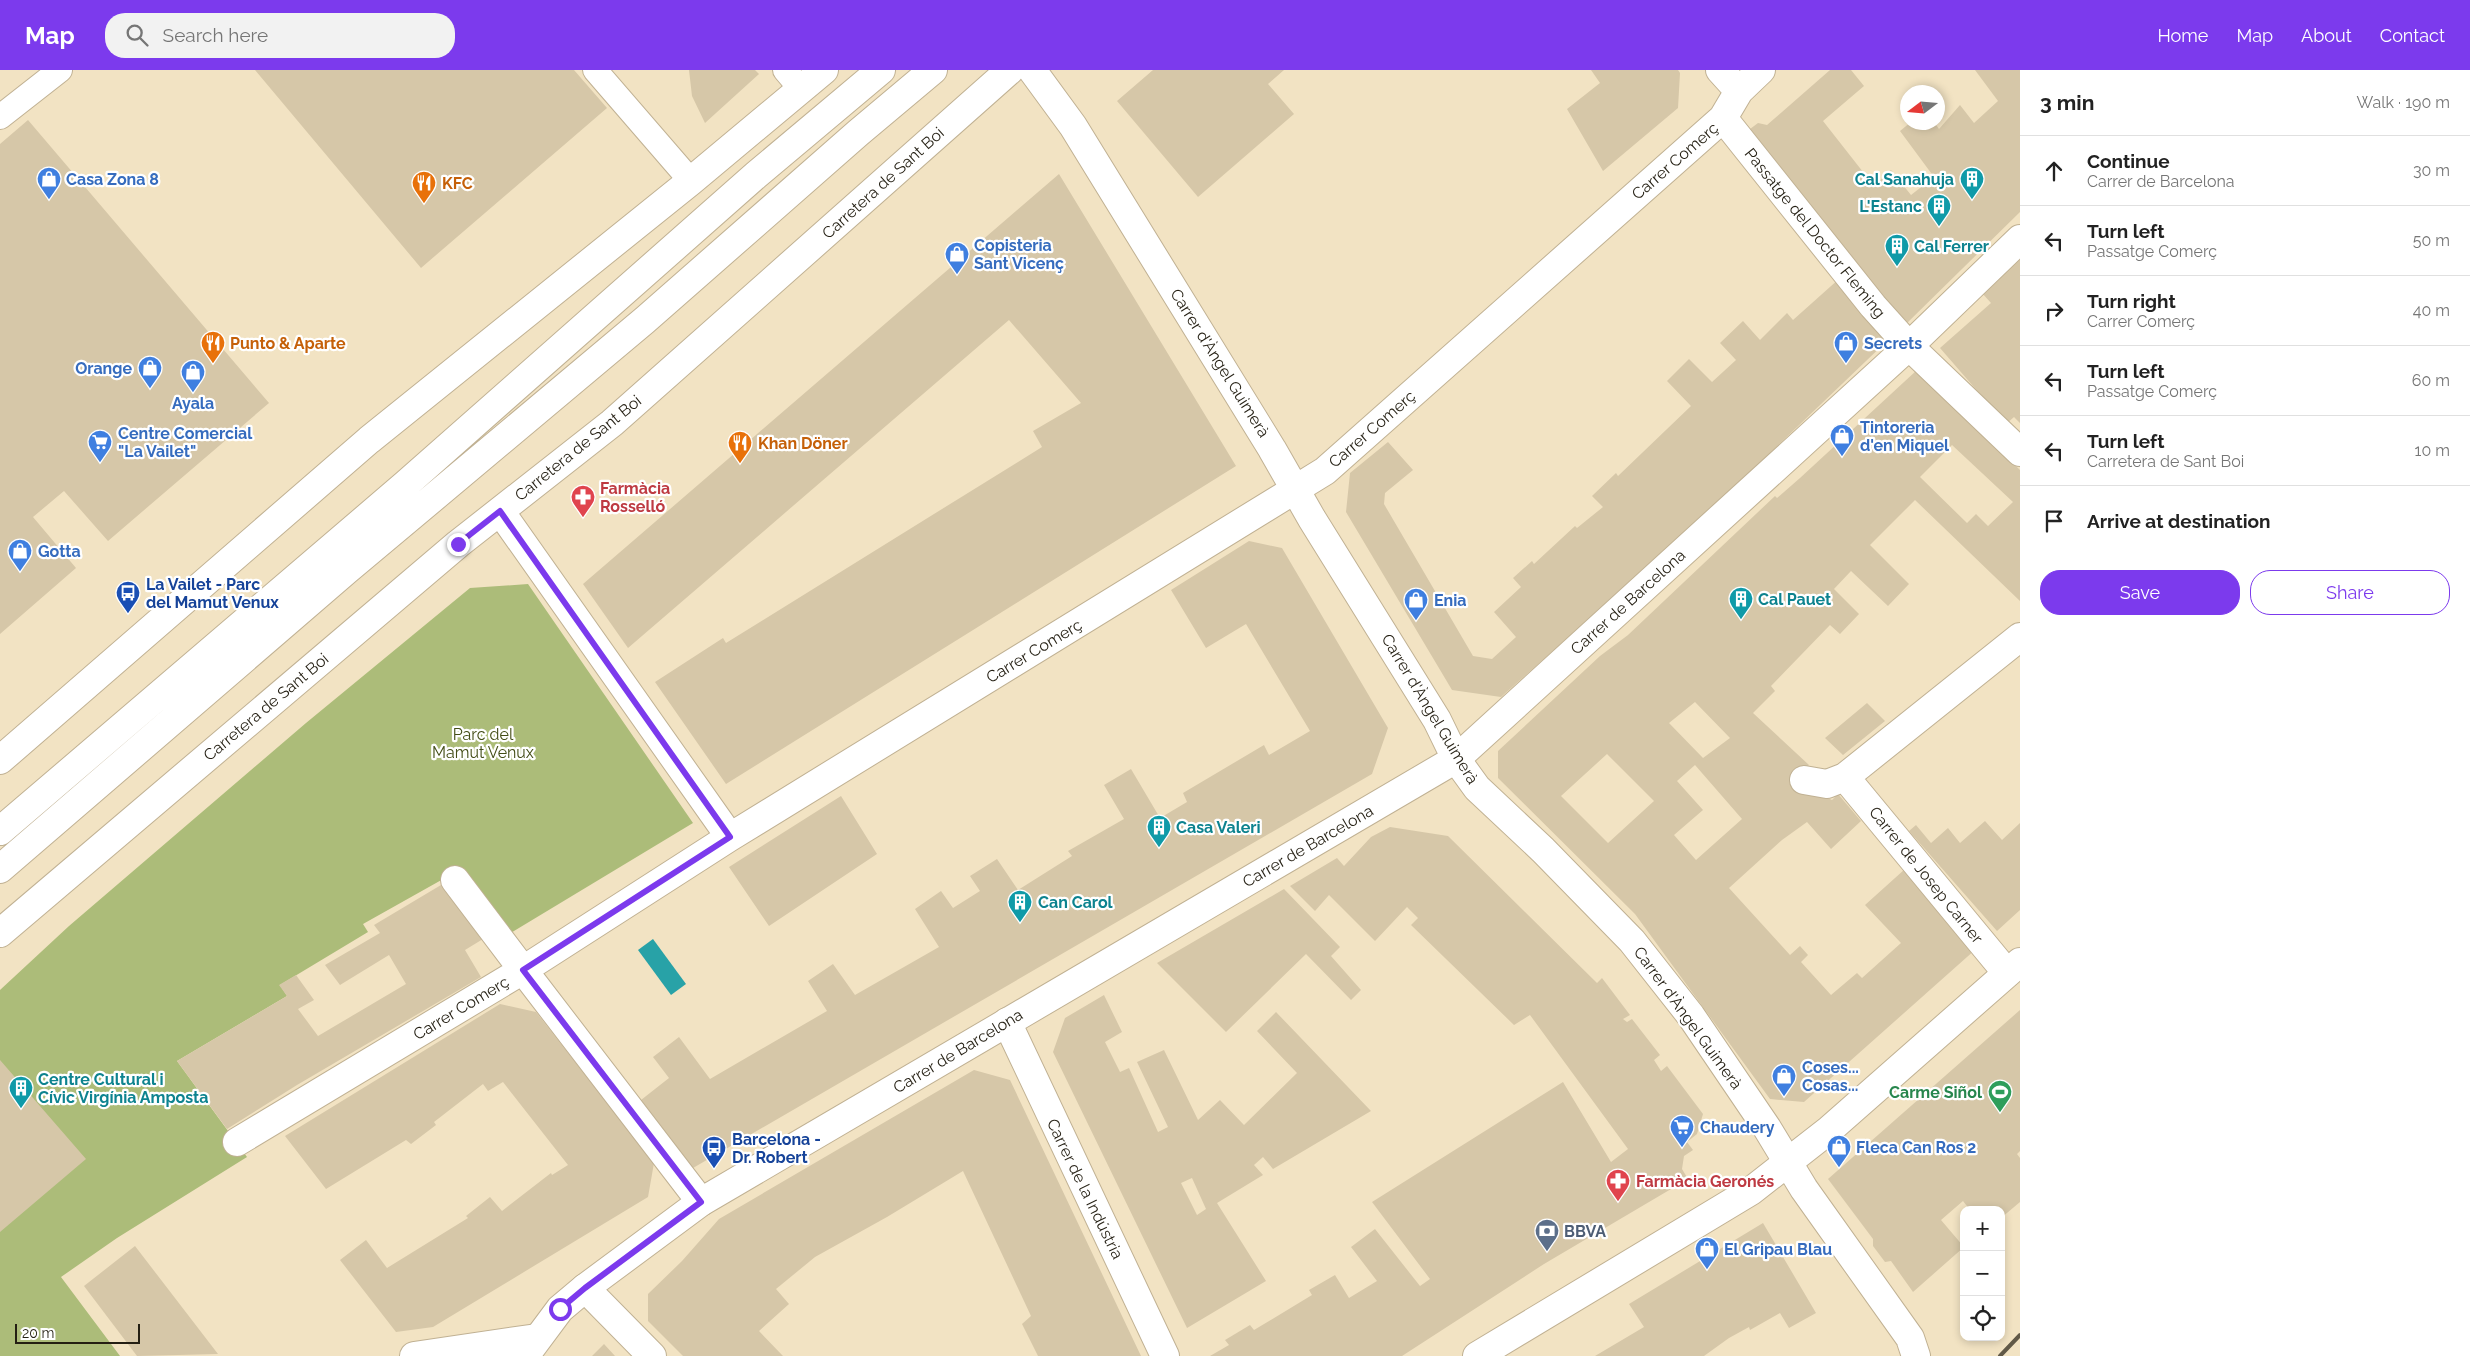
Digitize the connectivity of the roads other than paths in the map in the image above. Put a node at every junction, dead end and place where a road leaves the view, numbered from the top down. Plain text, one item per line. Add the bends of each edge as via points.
1 (60, 70) edge
2 (595, 70) edge
3 (824, 70) edge
4 (881, 70) edge
5 (933, 70) edge
6 (1010, 70) edge
7 (1032, 70) edge
8 (1720, 70) edge
9 (1761, 70) edge
10 (793, 80) edge
11 (1739, 92) junction
12 (0, 117) edge
13 (1723, 118) junction
14 (692, 181) junction
15 (2020, 239) edge
16 (1909, 346) junction
17 (2020, 452) edge
18 (1296, 490) junction
19 (500, 511) junction
20 (2020, 637) edge
21 (1456, 759) junction
22 (0, 760) edge
23 (1845, 777) junction
24 (1804, 780) dead end
25 (740, 830) junction
26 (0, 831) edge
27 (0, 869) edge
28 (455, 880) dead end
29 (0, 933) edge
30 (2014, 968) edge
31 (523, 970) junction
32 (1007, 1022) junction
33 (237, 1142) dead end
34 (1788, 1163) junction
35 (701, 1202) junction
36 (585, 1288) junction
37 (531, 1347) edge
38 (414, 1356) edge
39 (652, 1356) edge
40 (1165, 1356) edge
41 (1477, 1356) edge
42 (1916, 1356) edge

1 - 12 lane
2 - 14 lane
3 - 10 street
4 - 26 street
5 - 27 street via 645,320 347,570
6 - 19 street, Carretera de Sant Boi via 612,424
7 - 18 street, Carrer d'Àngel Guimerà via 1072,126
8 - 11 street
9 - 11 street, Carrer Comerç
10 - 14 street
11 - 13 street, Carrer Comerç
13 - 16 street, Passatge del Doctor Fleming
13 - 18 street, Carrer Comerç via 1325,471
14 - 22 street via 369,440
15 - 16 street, Carrer de Barcelona
16 - 17 street, Passatge del Doctor Fleming
16 - 21 street, Carrer de Barcelona
18 - 21 street, Carrer d'Àngel Guimerà via 1437,720
18 - 25 street, Carrer Comerç
19 - 25 street
19 - 29 street, Carretera de Sant Boi
20 - 23 street
21 - 32 street, Carrer de Barcelona
21 - 34 street, Carrer d'Àngel Guimerà via 1477,788 1544,850 1632,941 1691,1016 1768,1128
23 - 24 street via 1827,784
23 - 30 street, Carrer de Josep Carner
25 - 31 street, Carrer Comerç
28 - 31 street
30 - 34 street
31 - 33 street, Carrer Comerç
31 - 35 street
32 - 35 street, Carrer de Barcelona
32 - 40 street, Carrer de la Indústria
34 - 41 street via 1751,1191
34 - 42 street, Carrer d'Àngel Guimerà via 1910,1338
35 - 36 street, Carrer de Barcelona
36 - 37 street, Carrer de Barcelona via 560,1309
36 - 39 street
37 - 38 street

